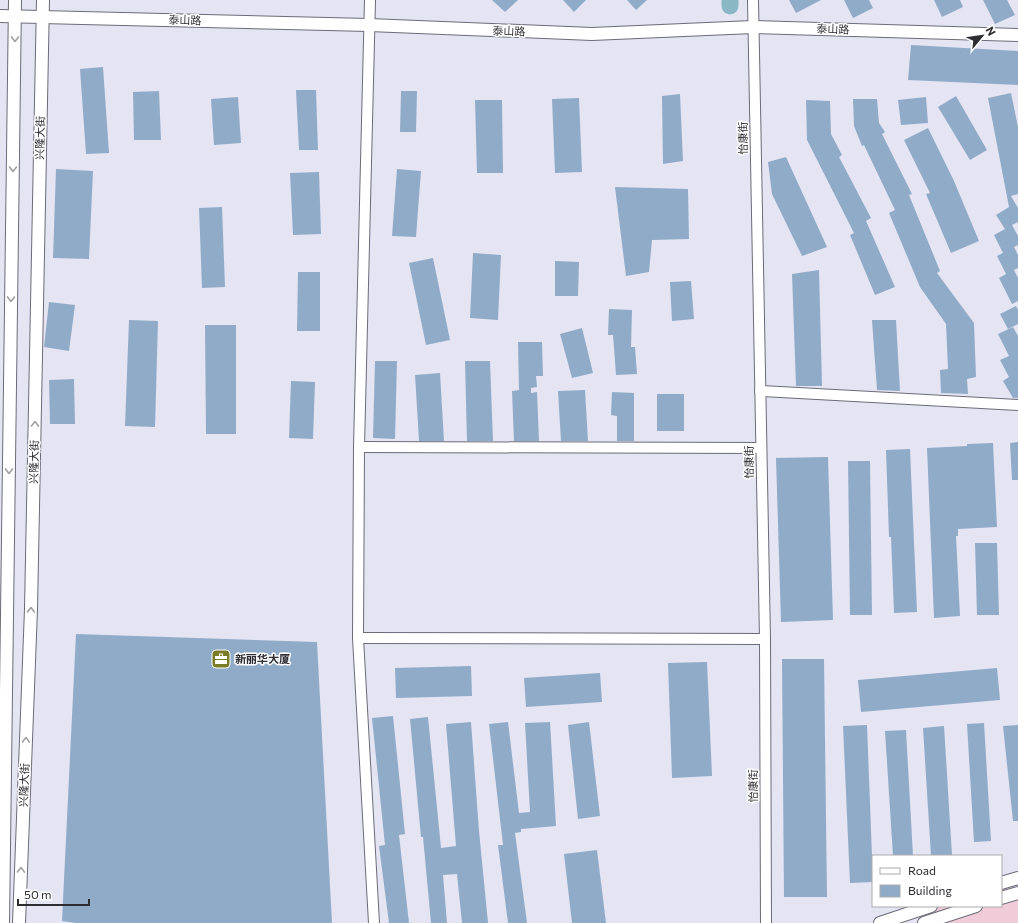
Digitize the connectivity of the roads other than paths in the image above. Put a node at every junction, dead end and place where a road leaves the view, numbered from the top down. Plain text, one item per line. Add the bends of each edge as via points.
1 (15, 0) edge
2 (43, 0) edge
3 (370, 0) edge
4 (753, 0) edge
5 (0, 16) edge
6 (15, 16) junction
7 (43, 16) junction
8 (369, 26) junction
9 (753, 27) junction
10 (1018, 35) edge
11 (760, 391) junction
12 (1018, 405) edge
13 (359, 447) junction
14 (761, 448) junction
15 (358, 638) junction
16 (765, 638) junction
17 (1018, 878) edge
18 (1002, 882) edge
19 (1018, 893) edge
20 (1002, 898) edge
21 (928, 907) edge
22 (973, 907) edge
23 (3, 923) edge
24 (19, 923) edge
25 (374, 923) edge
26 (766, 923) edge
27 (880, 923) edge
28 (924, 923) edge

1 - 6 main road, 兴隆大街
2 - 7 main road, 兴隆大街
3 - 8 street
4 - 9 street, 怡康街
5 - 6 main road, 泰山路
6 - 7 main road, 泰山路
6 -> 23 main road, 兴隆大街
7 - 8 main road, 泰山路
24 -> 7 main road, 兴隆大街 via 31,609
8 - 9 main road, 泰山路 via 592,34
8 - 13 street
9 - 10 main road, 泰山路
9 - 11 street, 怡康街
11 - 12 street
11 - 14 street, 怡康街
13 - 14 street
13 - 15 street
14 - 16 street, 怡康街
15 - 16 street
15 - 25 street
16 - 26 street, 怡康街
17 - 18 main road
19 - 20 main road
21 - 27 main road
22 - 28 main road

